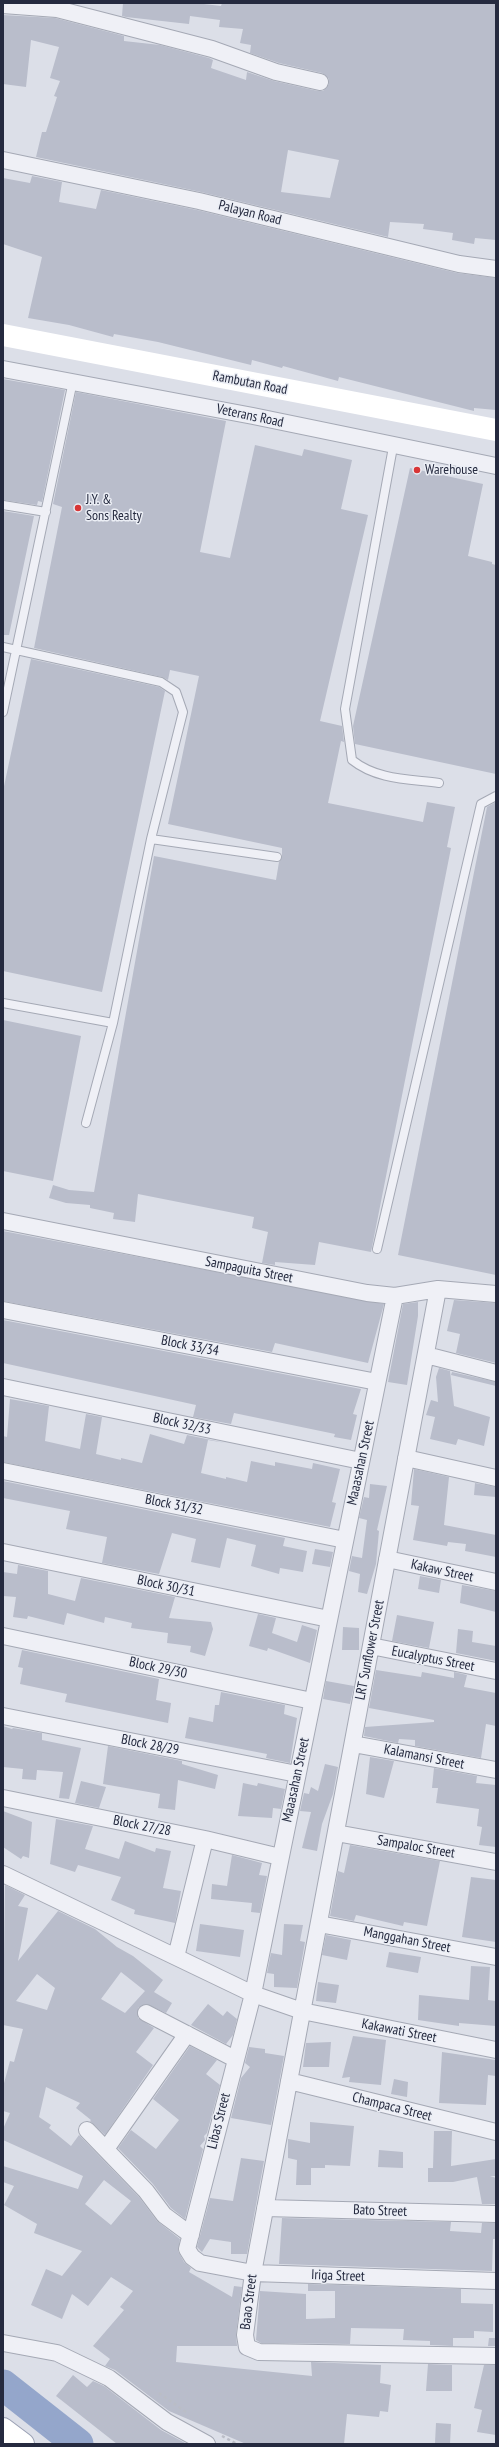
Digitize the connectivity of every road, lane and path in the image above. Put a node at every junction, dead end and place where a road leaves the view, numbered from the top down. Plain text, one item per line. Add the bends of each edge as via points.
1 (3, 6) edge
2 (320, 82) dead end
3 (3, 160) edge
4 (496, 269) edge
5 (3, 335) edge
6 (3, 369) edge
7 (73, 381) junction
8 (496, 430) edge
9 (393, 447) junction
10 (496, 466) edge
11 (3, 505) edge
12 (46, 512) junction
13 (3, 647) edge
14 (16, 650) junction
15 (3, 712) edge
16 (439, 783) dead end
17 (496, 796) edge
18 (151, 839) junction
19 (277, 857) dead end
20 (3, 1004) edge
21 (113, 1023) junction
22 (86, 1123) dead end
23 (3, 1221) edge
24 (377, 1249) dead end
25 (438, 1289) junction
26 (496, 1294) edge
27 (395, 1296) junction
28 (3, 1310) edge
29 (426, 1355) junction
30 (496, 1373) edge
31 (377, 1382) junction
32 (3, 1387) edge
33 (406, 1458) junction
34 (361, 1461) junction
35 (3, 1471) edge
36 (496, 1478) edge
37 (345, 1540) junction
38 (3, 1552) edge
39 (387, 1559) junction
40 (496, 1582) edge
41 (329, 1619) junction
42 (3, 1636) edge
43 (371, 1646) junction
44 (496, 1671) edge
45 (312, 1701) junction
46 (3, 1716) edge
47 (352, 1744) junction
48 (496, 1770) edge
49 (297, 1774) junction
50 (3, 1798) edge
51 (336, 1832) junction
52 (205, 1839) junction
53 (280, 1857) junction
54 (496, 1862) edge
55 (3, 1874) edge
56 (318, 1924) junction
57 (176, 1957) junction
58 (496, 1957) edge
59 (253, 1994) junction
60 (302, 2011) junction
61 (146, 2013) dead end
62 (187, 2034) junction
63 (496, 2050) edge
64 (235, 2059) junction
65 (289, 2081) junction
66 (88, 2130) dead end
67 (496, 2132) edge
68 (106, 2149) junction
69 (265, 2208) junction
70 (496, 2214) edge
71 (189, 2242) junction
72 (253, 2273) junction
73 (496, 2281) edge
74 (3, 2343) edge
75 (496, 2356) edge
76 (3, 2429) edge
77 (24, 2444) edge
78 (207, 2444) edge

1 - 2 street via 57,9 212,49 276,72
3 - 4 street, Palayan Road via 199,201 459,264
5 - 8 street, Rambutan Road
6 - 7 street, Veterans Road
7 - 9 street, Veterans Road via 253,416
7 - 12 lane
9 - 10 street, Veterans Road
9 - 16 lane via 345,710 352,760 376,774
11 - 12 lane
12 - 14 lane
13 - 14 lane
14 - 15 lane
14 - 18 lane via 161,682 176,692 183,712
17 - 24 lane via 481,804
18 - 19 lane
18 - 21 lane
20 - 21 lane
21 - 22 lane
23 - 27 street, Sampaguita Street via 367,1294
25 - 26 street, Sampaguita Street
25 - 27 street, Sampaguita Street
25 - 29 street, LRT Sunflower Street
27 - 31 street, Maaasahan Street
28 - 31 street, Block 33/34
29 - 30 street
29 - 33 street, LRT Sunflower Street
31 - 34 street, Maaasahan Street
32 - 34 street, Block 32/33
33 - 36 street
33 - 39 street, LRT Sunflower Street
34 - 37 street, Maaasahan Street
35 - 37 street, Block 31/32
37 - 41 street, Maaasahan Street
38 - 41 street, Block 30/31
39 - 40 street, Kakaw Street
39 - 43 street, LRT Sunflower Street
41 - 45 street, Maaasahan Street
42 - 45 street, Block 29/30
43 - 44 street, Eucalyptus Street
43 - 47 street, LRT Sunflower Street
45 - 49 street, Maaasahan Street
46 - 49 street, Block 28/29
47 - 48 street, Kalamansi Street
47 - 51 street, LRT Sunflower Street
49 - 53 street, Maaasahan Street
50 - 52 street, Block 27/28
51 - 54 street, Sampaloc Street
51 - 56 street, LRT Sunflower Street
52 - 53 street, Block 27/28
52 - 57 street
53 - 59 street, Maaasahan Street
55 - 57 street
56 - 58 street, Manggahan Street
56 - 60 street, LRT Sunflower Street
57 - 59 street
59 - 60 street, Kakawati Street
59 - 64 street, Libas Street
60 - 63 street, Kakawati Street
60 - 65 street, Baao Street
61 - 62 street
62 - 64 street
62 - 68 street
64 - 71 street, Libas Street
65 - 67 street, Champaca Street
65 - 69 street, Baao Street
66 - 68 street, Iriga Street
68 - 71 street, Iriga Street
69 - 70 street, Bato Street
69 - 72 street, Baao Street
71 - 72 street, Iriga Street via 192,2257 200,2263
72 - 73 street, Iriga Street
72 - 75 street, Baao Street via 245,2335 247,2347 260,2352
74 - 78 street via 57,2353 109,2378 168,2422
76 - 77 street

